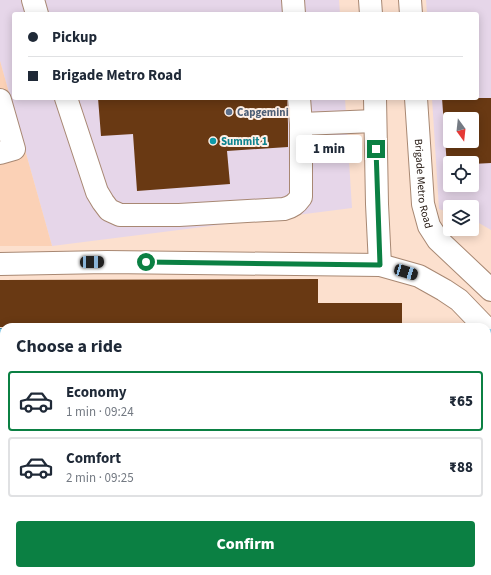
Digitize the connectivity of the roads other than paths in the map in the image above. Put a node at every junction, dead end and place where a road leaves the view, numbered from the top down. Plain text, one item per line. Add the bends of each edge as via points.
1 (33, 0) edge
2 (293, 0) edge
3 (370, 0) edge
4 (410, 0) edge
5 (36, 12) edge
6 (294, 12) edge
7 (371, 12) edge
8 (411, 12) edge
9 (0, 100) edge
10 (67, 100) edge
11 (299, 100) edge
12 (375, 100) edge
13 (416, 100) edge
14 (375, 121) junction
15 (301, 124) junction
16 (0, 153) edge
17 (0, 264) edge
18 (380, 265) junction
19 (491, 290) edge
20 (481, 323) edge

1 - 5 street
2 - 6 street
3 - 7 street
4 - 8 street
9 - 16 street via 14,149
10 - 15 street via 97,192 109,210 120,215 178,215 290,208 297,204 301,197
11 - 15 street
12 - 14 street
13 - 19 street, Brigade Metro Road via 423,204 429,226 438,240
14 - 15 street
14 - 18 street
17 - 18 street via 108,262
18 - 20 street via 419,276 444,290 459,300

